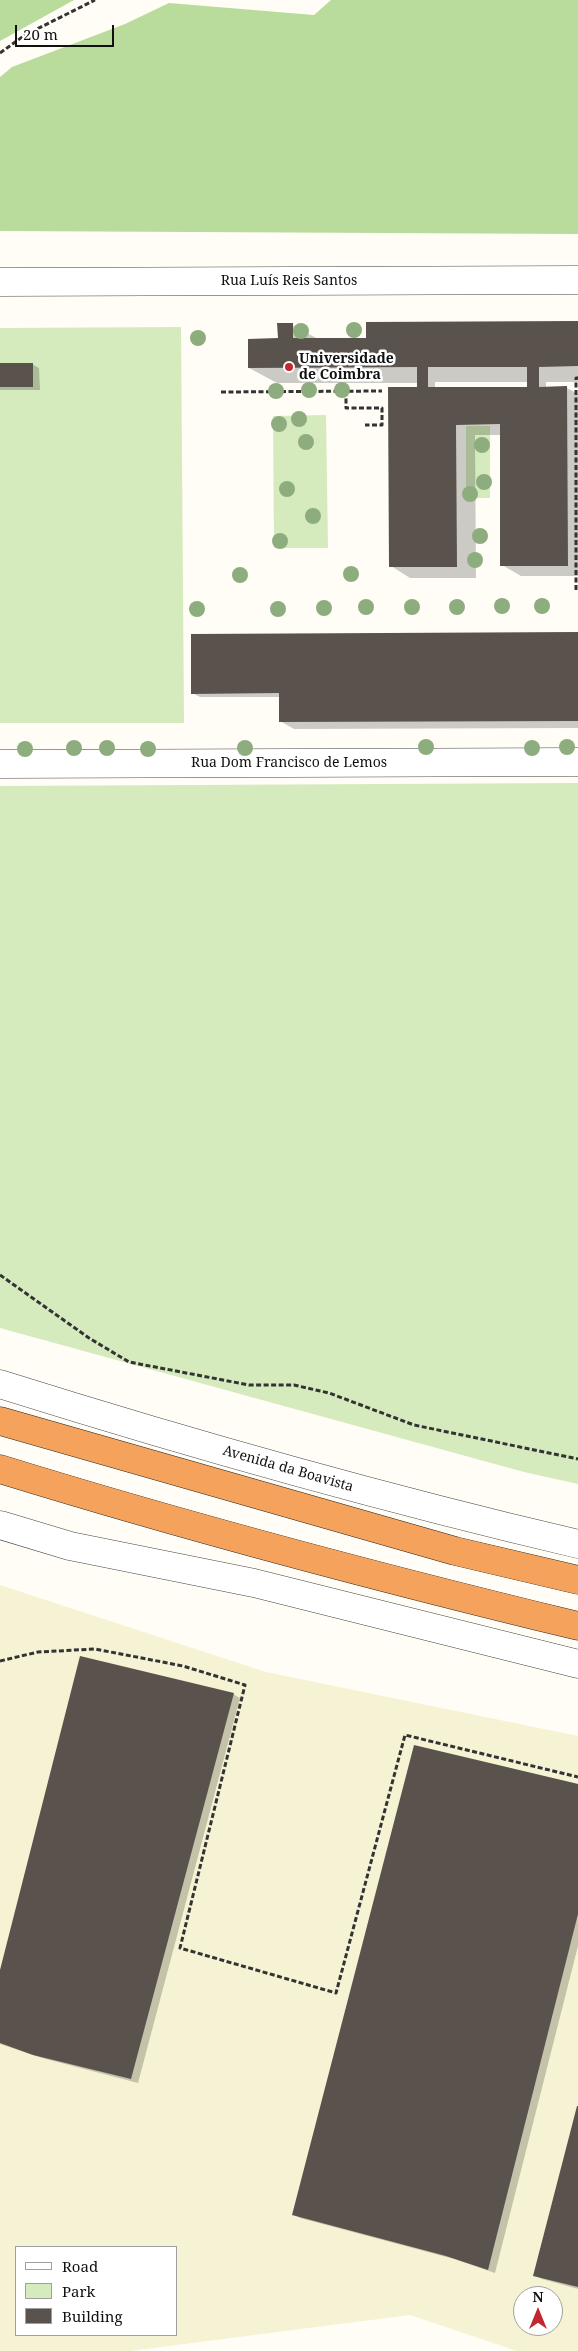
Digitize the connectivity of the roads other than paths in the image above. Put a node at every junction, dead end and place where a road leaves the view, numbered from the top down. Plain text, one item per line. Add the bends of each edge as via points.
1 (578, 280) edge
2 (0, 282) edge
3 (578, 762) edge
4 (0, 764) edge
5 (0, 1384) edge
6 (0, 1421) edge
7 (0, 1469) edge
8 (0, 1525) edge
9 (578, 1544) edge
10 (578, 1580) edge
11 (578, 1626) edge
12 (578, 1664) edge

1 - 2 street, Rua Luís Reis Santos
3 - 4 street, Rua Dom Francisco de Lemos
5 - 9 street, Avenida da Boavista via 287,1470
6 - 10 highway via 455,1551
7 - 11 highway via 86,1496
8 - 12 street via 70,1546 254,1584

